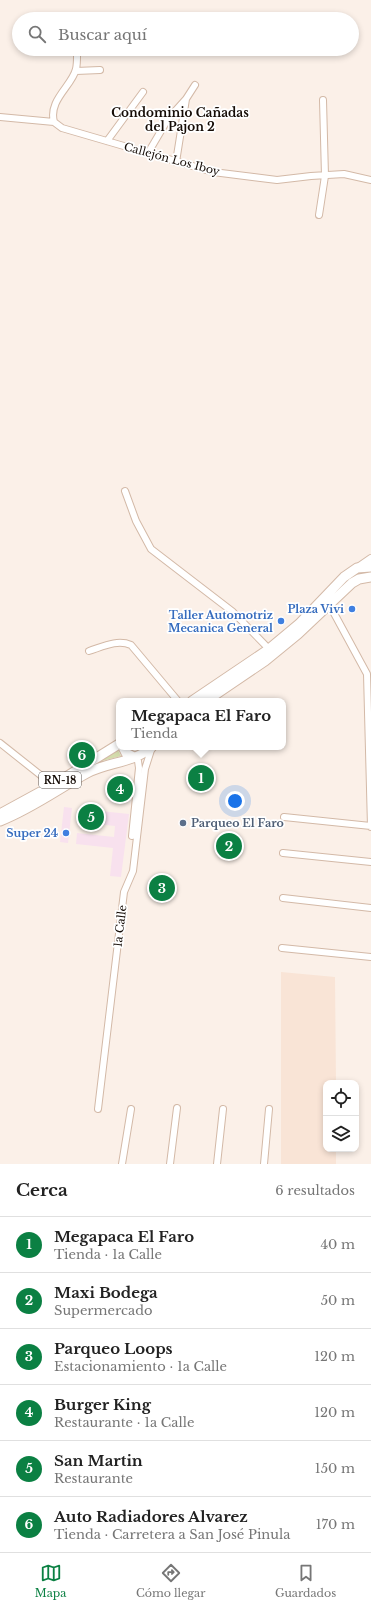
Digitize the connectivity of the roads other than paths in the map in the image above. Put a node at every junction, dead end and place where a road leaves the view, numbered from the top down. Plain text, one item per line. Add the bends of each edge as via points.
1 (77, 56) dead end
2 (100, 70) dead end
3 (76, 71) junction
4 (195, 85) dead end
5 (143, 92) dead end
6 (186, 99) junction
7 (323, 100) dead end
8 (0, 118) edge
9 (54, 122) junction
10 (107, 141) junction
11 (148, 153) junction
12 (176, 162) junction
13 (325, 176) junction
14 (371, 180) edge
15 (319, 215) dead end
16 (125, 491) dead end
17 (371, 559) edge
18 (371, 567) edge
19 (357, 568) junction
20 (371, 577) edge
21 (339, 594) junction
22 (324, 605) junction
23 (269, 649) junction
24 (89, 651) dead end
25 (175, 698) edge
26 (196, 698) edge
27 (210, 698) edge
28 (0, 743) edge
29 (116, 746) edge
30 (124, 750) edge
31 (147, 750) edge
32 (151, 750) edge
33 (134, 757) junction
34 (53, 785) junction
35 (0, 814) edge
36 (10, 816) junction
37 (284, 817) dead end
38 (0, 821) edge
39 (371, 826) edge
40 (132, 836) dead end
41 (283, 853) dead end
42 (368, 862) edge
43 (283, 898) dead end
44 (368, 908) edge
45 (282, 948) dead end
46 (371, 957) edge
47 (98, 1108) dead end
48 (177, 1108) dead end
49 (131, 1109) dead end
50 (223, 1109) dead end
51 (269, 1109) dead end
52 (122, 1164) edge
53 (170, 1164) edge
54 (217, 1164) edge
55 (264, 1164) edge

1 - 3 street
2 - 3 street
3 - 9 street via 58,99
4 - 6 street
5 - 10 street
6 - 11 street via 168,119
6 - 12 street
7 - 13 street
8 - 9 street, Callejón Los Iboy
9 - 10 street, Callejón Los Iboy via 62,128
10 - 11 street, Callejón Los Iboy
11 - 12 street, Callejón Los Iboy
12 - 13 street, Callejón Los Iboy via 213,172 277,180
13 - 14 street, Callejón Los Iboy via 344,174
13 - 15 street
16 - 23 street via 136,521 151,549 233,612
17 - 19 street
18 - 19 main road
18 - 21 main road via 342,586
19 - 22 main road via 336,583
20 - 21 main road via 359,579
21 - 22 main road
22 - 23 main road
22 - 27 main road via 298,634 265,661
22 - 39 street via 367,674
23 - 26 main road
24 - 25 street via 111,644 131,645
28 - 34 street
29 - 34 main road, RN-18
30 - 33 main road via 126,754
31 - 33 main road, RN-18
32 - 47 street, 1a Calle via 145,769 133,871 124,892
33 - 36 main road, RN-18 via 87,773 50,796
33 - 40 street via 139,768
34 - 35 main road, RN-18
34 - 36 main road via 51,790 12,811
36 - 38 main road, RN-18
37 - 39 street
41 - 42 street
43 - 44 street
45 - 46 street
48 - 53 street
49 - 52 street
50 - 54 street
51 - 55 street

